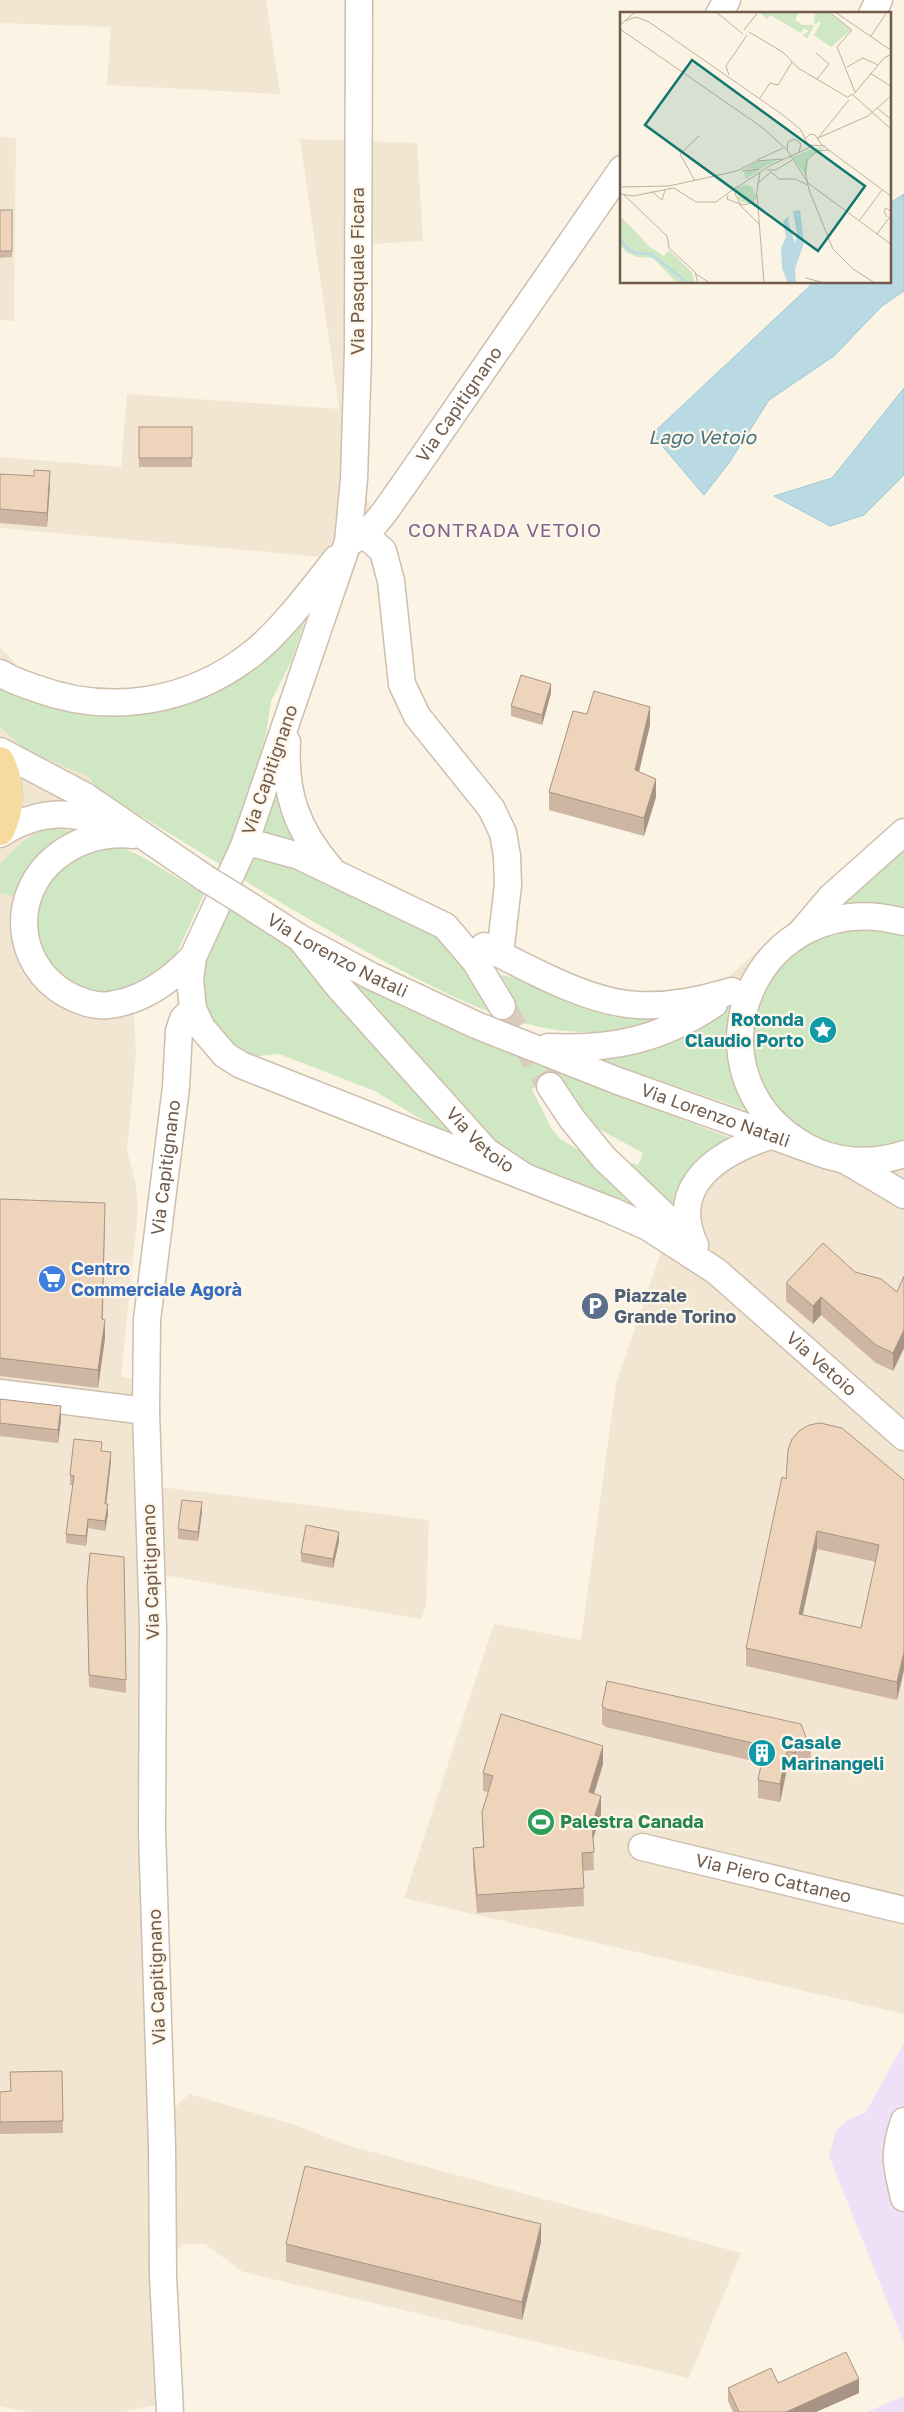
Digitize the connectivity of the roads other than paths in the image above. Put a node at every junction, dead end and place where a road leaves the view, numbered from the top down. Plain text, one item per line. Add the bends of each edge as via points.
1 (359, 0) edge
2 (727, 0) edge
3 (879, 0) edge
4 (720, 12) edge
5 (873, 12) edge
6 (620, 172) edge
7 (356, 538) junction
8 (295, 608) junction
9 (323, 616) junction
10 (0, 674) edge
11 (289, 712) junction
12 (0, 751) edge
13 (0, 761) edge
14 (0, 832) edge
15 (904, 832) edge
16 (142, 838) junction
17 (244, 846) junction
18 (333, 871) junction
19 (904, 922) edge
20 (446, 926) junction
21 (802, 931) junction
22 (300, 938) junction
23 (500, 954) junction
24 (193, 957) junction
25 (764, 966) junction
26 (732, 991) junction
27 (502, 1006) tunnel mouth
28 (193, 1009) junction
29 (534, 1047) junction
30 (550, 1086) tunnel mouth
31 (770, 1136) junction
32 (812, 1150) junction
33 (904, 1154) edge
34 (844, 1160) junction
35 (525, 1177) junction
36 (902, 1192) edge
37 (695, 1245) junction
38 (716, 1271) junction
39 (0, 1393) edge
40 (146, 1411) junction
41 (904, 1437) edge
42 (642, 1847) dead end
43 (904, 1910) edge
44 (904, 2121) edge
45 (904, 2198) edge
46 (170, 2412) edge

1 - 7 street, Via Pasquale Ficara
2 - 4 street
3 - 5 street
6 - 7 street, Via Capitignano via 403,486
7 - 8 street
7 - 9 street, Via Capitignano
7 - 23 street via 383,551 391,581 402,684 417,716 491,808 503,833 508,885
8 - 9 street via 316,602
8 - 10 street via 254,653 210,682 169,697 128,703 83,701 49,693
9 - 11 street, Via Capitignano
11 - 17 street, Via Capitignano
11 - 18 street via 286,767 290,794 298,820 312,847
12 - 16 street, Via Lorenzo Natali via 84,796
13 - 14 main road via 9,797
14 - 16 street, Via Lorenzo Natali via 36,816 58,814 95,820
15 - 21 street via 831,897
16 - 22 street, Via Lorenzo Natali, bridge
16 - 24 street via 114,833 80,842 65,850 41,872 25,903 23,921 30,956 41,974 56,988 89,1004 108,1005 127,1002 165,983
17 - 18 street via 256,844 299,856
17 - 24 street, Via Capitignano
18 - 20 street
19 - 21 street via 884,916 849,916 821,922
20 - 23 street
20 - 27 street via 475,961
21 - 25 street
22 - 29 street, Via Lorenzo Natali via 426,1003
22 - 35 street, Via Vetoio via 338,986 486,1151
23 - 26 street via 558,982 636,1006 681,1004
24 - 28 street, Via Capitignano via 190,979
25 - 26 street, Via Lorenzo Natali
25 - 32 street via 746,1001 742,1020 742,1059 755,1096 766,1113 787,1134
26 - 29 street, Via Lorenzo Natali via 683,1023 640,1040 600,1048
28 - 35 street via 213,1043 241,1065
28 - 40 street, Via Capitignano via 183,1019 179,1031 176,1087 147,1320
29 - 31 street, Via Lorenzo Natali
30 - 37 street via 604,1158
31 - 32 street, Via Lorenzo Natali
31 - 37 street, Via Vetoio via 724,1155 696,1183 686,1214
32 - 34 street
33 - 34 street via 868,1162
34 - 36 street
35 - 38 street, Via Vetoio via 631,1219 666,1237
37 - 38 street, Via Vetoio
38 - 41 street, Via Vetoio
39 - 40 street
40 - 46 street, Via Capitignano via 154,1628 152,1831 163,2276
42 - 43 street, Via Piero Cattaneo
44 - 45 street via 896,2145

